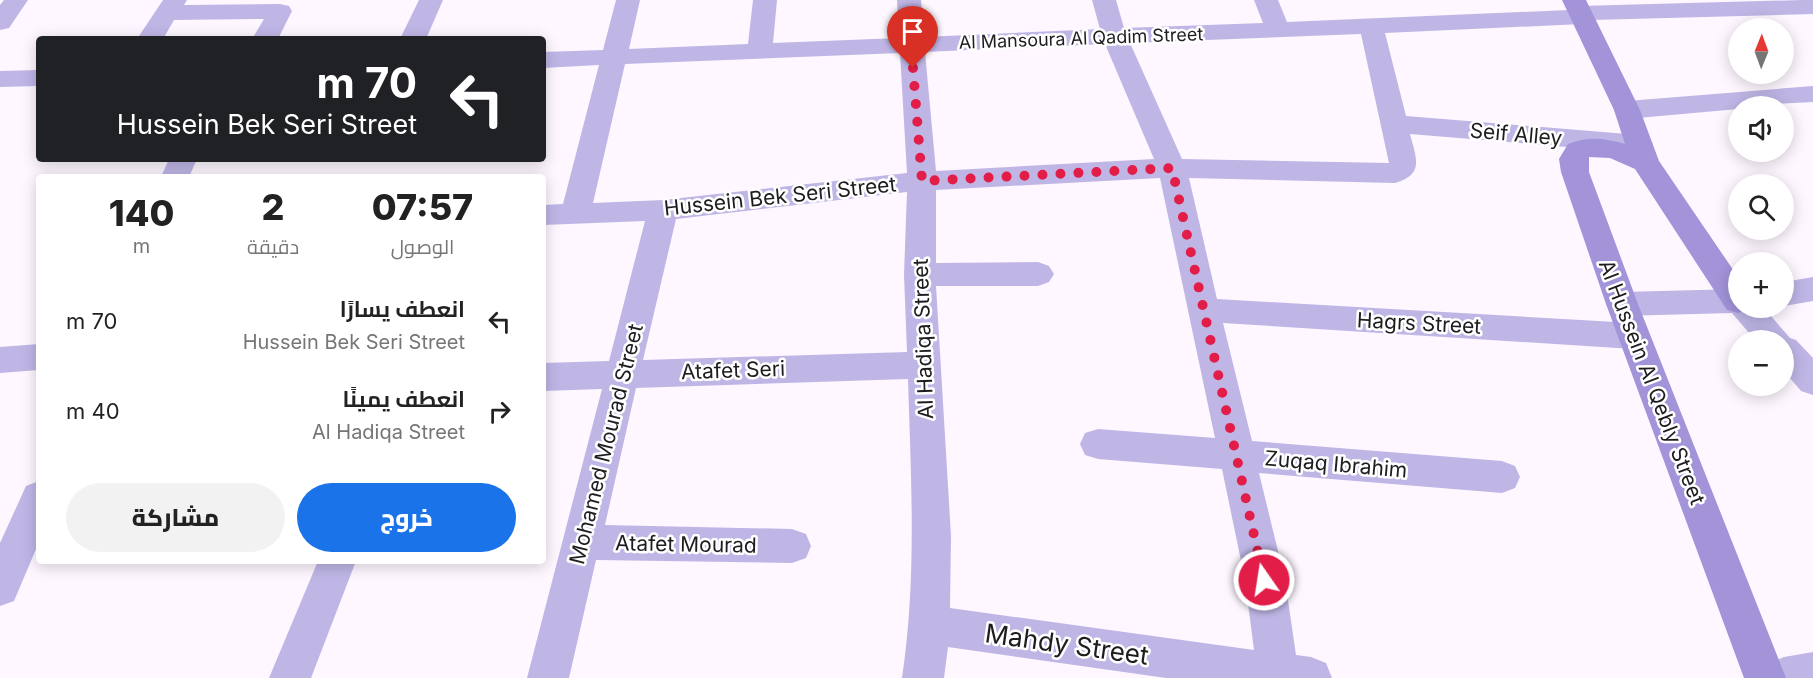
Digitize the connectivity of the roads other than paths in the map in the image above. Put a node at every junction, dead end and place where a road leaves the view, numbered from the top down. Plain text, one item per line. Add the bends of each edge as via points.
1 (16, 0) edge
2 (431, 0) edge
3 (628, 0) edge
4 (765, 0) edge
5 (909, 0) edge
6 (1104, 0) edge
7 (1266, 0) edge
8 (1723, 6) edge
9 (170, 7) edge
10 (1813, 7) edge
11 (1578, 10) edge
12 (1436, 11) edge
13 (0, 23) edge
14 (1371, 25) junction
15 (1278, 29) junction
16 (152, 36) edge
17 (267, 36) edge
18 (414, 36) edge
19 (1114, 36) junction
20 (912, 45) junction
21 (760, 51) junction
22 (614, 57) junction
23 (546, 60) edge
24 (36, 78) edge
25 (0, 79) edge
26 (1792, 84) edge
27 (1809, 98) edge
28 (1627, 110) junction
29 (1393, 124) junction
30 (1642, 153) junction
31 (1172, 168) junction
32 (922, 181) junction
33 (663, 210) junction
34 (575, 214) junction
35 (546, 215) edge
36 (1038, 274) dead end
37 (920, 275) junction
38 (1728, 286) edge
39 (1813, 289) edge
40 (1794, 292) edge
41 (1728, 303) edge
42 (1204, 310) junction
43 (1754, 318) edge
44 (1628, 320) junction
45 (1766, 330) edge
46 (36, 357) edge
47 (0, 360) edge
48 (1794, 360) edge
49 (923, 365) junction
50 (623, 373) junction
51 (546, 377) edge
52 (1813, 381) edge
53 (1098, 444) dead end
54 (1235, 455) junction
55 (1502, 477) dead end
56 (36, 509) edge
57 (581, 542) junction
58 (792, 546) dead end
59 (336, 564) edge
60 (0, 588) edge
61 (930, 625) junction
62 (1813, 673) edge
63 (1289, 676) edge
64 (290, 678) edge
65 (548, 678) edge
66 (923, 678) edge
67 (1765, 678) edge
68 (1784, 678) edge

1 - 13 street
2 - 18 street
3 - 22 street
4 - 21 street
5 - 20 street, Al Hadiqa Street
6 - 19 street
7 - 15 street
8 - 10 street, Al Mansoura Al Qadim Street
8 - 11 street, Al Mansoura Al Qadim Street
9 - 16 street
9 - 17 street via 280,10
11 - 12 street, Al Mansoura Al Qadim Street
11 - 28 main road
12 - 14 street, Al Mansoura Al Qadim Street
14 - 15 street, Al Mansoura Al Qadim Street
14 - 29 street
15 - 19 street, Al Mansoura Al Qadim Street
19 - 20 street, Al Mansoura Al Qadim Street
19 - 31 street
20 - 21 street, Al Mansoura Al Qadim Street
20 - 32 street, Al Hadiqa Street
21 - 22 street, Al Mansoura Al Qadim Street
22 - 23 street, Al Mansoura Al Qadim Street
22 - 34 street
24 - 25 street
26 - 27 street
27 - 28 street
28 - 30 main road
29 - 30 street, Seif Alley
29 - 31 street, Hussein Bek Seri Street via 1403,162 1401,170 1395,173
30 - 38 main road
30 - 44 main road, Al Hussein Al Qebly Street via 1592,147 1581,150 1572,163
31 - 32 street, Hussein Bek Seri Street
31 - 42 street
32 - 33 street, Hussein Bek Seri Street
32 - 37 street, Al Hadiqa Street
33 - 34 street, Hussein Bek Seri Street
33 - 50 street, Mohamed Mourad Street
34 - 35 street, Hussein Bek Seri Street
36 - 37 street
37 - 49 street, Al Hadiqa Street
39 - 40 street
41 - 44 street, Hagrs Street
42 - 44 street, Hagrs Street
42 - 54 street
43 - 45 street
44 - 67 main road, Al Hussein Al Qebly Street
46 - 47 street
48 - 52 street
49 - 50 street, Atafet Seri
49 - 61 street, Al Hadiqa Street via 932,536
50 - 51 street, Atafet Seri
50 - 57 street, Mohamed Mourad Street
53 - 54 street, Zuqaq Ibrahim
54 - 55 street, Zuqaq Ibrahim
54 - 63 street
56 - 60 street
57 - 58 street, Atafet Mourad
57 - 65 street, Mohamed Mourad Street
59 - 64 street
61 - 63 street, Mahdy Street
61 - 66 street, Al Hadiqa Street
62 - 68 street

